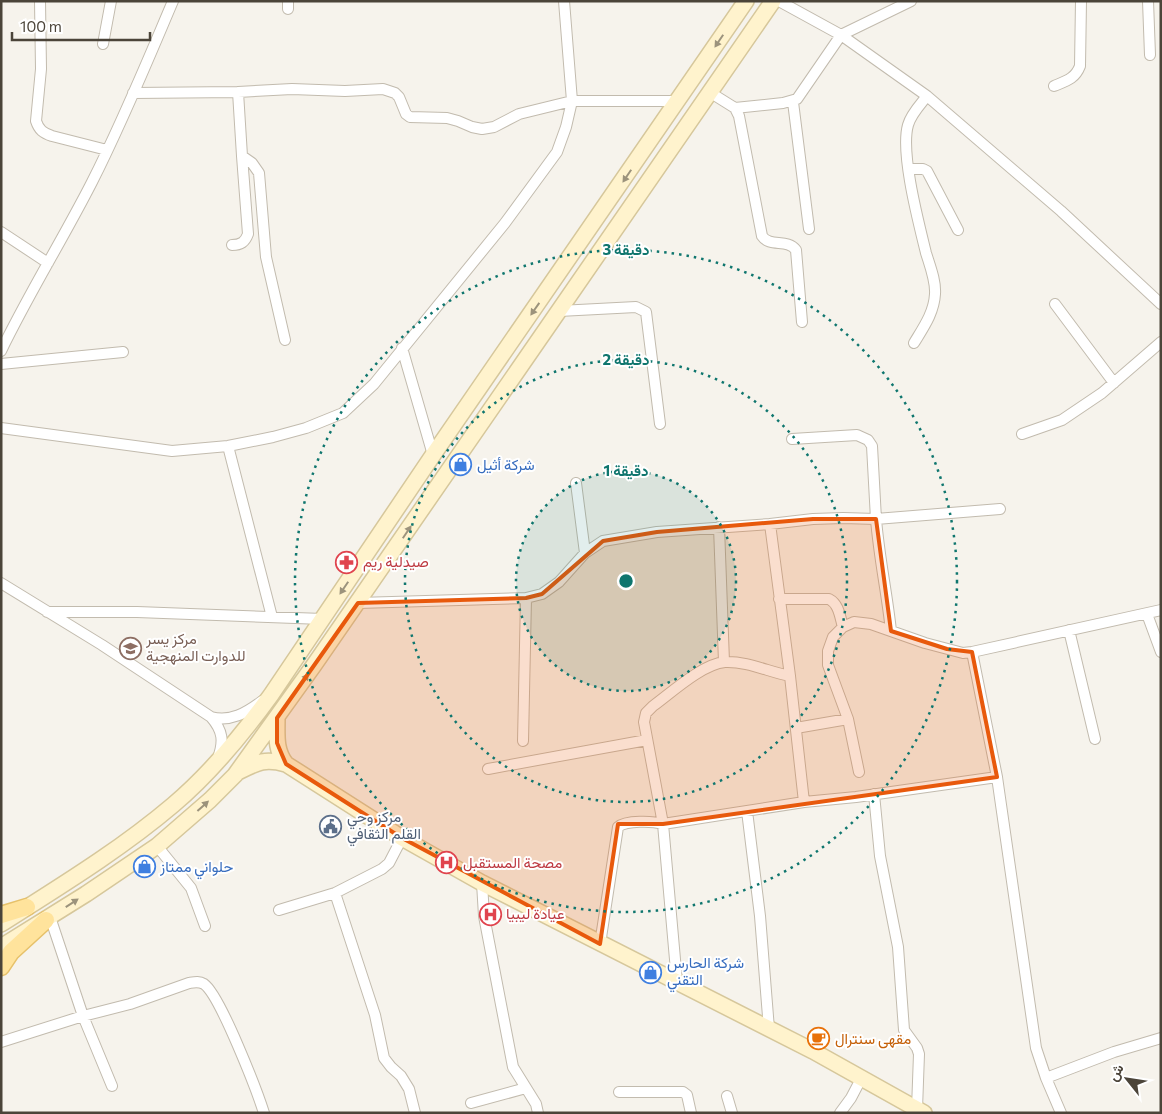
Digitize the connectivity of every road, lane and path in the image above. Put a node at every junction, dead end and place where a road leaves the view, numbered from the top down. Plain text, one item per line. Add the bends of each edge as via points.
1 (40, 1) edge
2 (111, 1) edge
3 (173, 1) edge
4 (564, 1) edge
5 (746, 1) edge
6 (773, 1) edge
7 (779, 1) edge
8 (911, 1) edge
9 (1080, 1) edge
10 (1148, 1) edge
11 (841, 35) junction
12 (103, 44) dead end
13 (1150, 55) dead end
14 (1054, 86) dead end
15 (238, 92) junction
16 (711, 92) junction
17 (133, 93) junction
18 (927, 96) junction
19 (572, 101) junction
20 (678, 101) junction
21 (793, 102) junction
22 (735, 108) junction
23 (107, 150) junction
24 (242, 156) junction
25 (909, 169) junction
26 (809, 229) dead end
27 (958, 230) dead end
28 (1, 232) edge
29 (232, 245) dead end
30 (48, 263) junction
31 (1055, 304) dead end
32 (1161, 304) edge
33 (559, 311) junction
34 (802, 322) dead end
35 (285, 340) dead end
36 (1161, 342) edge
37 (914, 343) dead end
38 (402, 348) junction
39 (1, 351) edge
40 (124, 352) dead end
41 (1, 364) edge
42 (492, 371) junction
43 (510, 381) junction
44 (1114, 383) junction
45 (660, 424) dead end
46 (1, 428) edge
47 (1022, 434) dead end
48 (792, 439) dead end
49 (228, 446) junction
50 (433, 456) junction
51 (576, 483) dead end
52 (1000, 509) dead end
53 (876, 519) junction
54 (770, 524) junction
55 (718, 527) junction
56 (585, 553) junction
57 (1, 583) edge
58 (526, 598) junction
59 (780, 599) junction
60 (358, 603) junction
61 (1161, 610) edge
62 (46, 612) junction
63 (1147, 614) junction
64 (272, 617) junction
65 (323, 619) junction
66 (843, 627) junction
67 (1069, 630) junction
68 (892, 631) junction
69 (972, 652) junction
70 (1161, 652) edge
71 (724, 662) junction
72 (790, 676) junction
73 (271, 695) junction
74 (211, 717) junction
75 (277, 718) junction
76 (848, 719) junction
77 (796, 728) junction
78 (1096, 739) dead end
79 (647, 740) junction
80 (522, 741) dead end
81 (216, 764) junction
82 (286, 764) junction
83 (488, 769) dead end
84 (859, 772) dead end
85 (234, 774) junction
86 (997, 777) junction
87 (874, 794) junction
88 (804, 802) junction
89 (747, 811) junction
90 (662, 824) junction
91 (402, 838) junction
92 (157, 846) junction
93 (482, 883) junction
94 (335, 893) junction
95 (28, 907) junction
96 (279, 910) dead end
97 (1, 915) edge
98 (48, 918) junction
99 (1, 924) edge
100 (205, 926) dead end
101 (600, 944) junction
102 (1, 947) edge
103 (1, 967) edge
104 (677, 982) junction
105 (83, 1016) junction
106 (769, 1029) junction
107 (1161, 1038) edge
108 (1, 1042) edge
109 (862, 1077) junction
110 (1046, 1078) junction
111 (112, 1086) dead end
112 (526, 1088) junction
113 (619, 1092) dead end
114 (727, 1096) dead end
115 (471, 1103) dead end
116 (921, 1111) edge
117 (264, 1113) edge
118 (415, 1113) edge
119 (538, 1113) edge
120 (691, 1113) edge
121 (732, 1113) edge
122 (840, 1113) edge
123 (1062, 1113) edge

1 - 23 street via 41,69 36,121 39,128 45,134
2 - 12 street
3 - 17 street
4 - 19 street
5 -> 20 main road
6 - 16 main road
7 - 11 street
8 - 11 street
9 - 14 street via 1080,66 1070,80
10 - 13 street
11 - 18 street
11 - 21 street via 803,93
15 - 17 street
15 - 19 street via 383,89 399,97 410,117 447,118 482,129 494,127 519,114
15 - 24 street
16 - 22 street
16 - 33 main road
17 - 23 street
18 - 25 street via 908,124
18 - 32 street via 1061,211
19 - 20 street
19 - 38 street via 557,152 505,223
20 -> 42 main road
21 - 22 street
21 - 26 street
22 - 34 street via 762,236 767,241 789,244 796,250
23 - 30 street
24 - 29 street via 248,234 245,241
24 - 35 street via 259,173 266,257
25 - 27 street via 927,171
25 - 37 street via 935,293 928,321
28 - 30 street
30 - 39 street
31 - 44 street
33 - 43 main road
33 - 45 street via 636,306 646,312
36 - 44 street
38 - 49 street via 374,384 343,413 306,428
38 - 50 street
40 - 41 street
42 - 43 main road
42 - 50 main road
60 -> 43 main road
44 - 47 street via 1062,420
46 - 49 street via 172,451
48 - 53 street via 856,435 868,440 872,446
49 - 64 street
50 -> 65 main road
51 - 56 street
52 - 53 street
53 - 54 street via 828,518
53 - 68 street
54 - 55 street
54 - 59 street
55 - 56 street via 657,532 603,542
55 - 71 street
56 - 58 street via 559,582 542,594
57 - 62 street
58 - 60 street
58 - 80 street
59 - 66 street via 829,599 836,606
59 - 72 street
75 -> 60 main road
61 - 63 street
62 - 64 street
62 - 74 street
63 - 67 street
63 - 70 street
64 - 65 street
65 - 73 main road
66 - 68 street via 854,622
66 - 76 street via 833,637 828,665
67 - 69 street
67 - 78 street
68 - 69 street via 947,649
69 - 86 street
71 - 72 street
71 - 79 street via 704,669 646,713
72 - 77 street
73 - 74 street via 236,717 225,720
73 - 81 main road
74 - 81 street via 223,740
75 - 82 main road via 277,742 280,756
75 - 85 main road
76 - 77 street
76 - 84 street
77 - 88 street
79 - 83 street
79 - 90 street
81 - 95 main road via 145,827
82 - 85 main road via 263,760
82 - 91 main road
92 -> 85 main road via 210,800
86 - 87 street
86 - 110 street via 1036,1048
87 - 88 street
87 - 116 street via 880,856 898,947 904,1030 919,1054
88 - 89 street
89 - 90 street
89 - 106 street
90 - 101 street via 649,822 618,827
90 - 104 street
91 - 93 main road
91 - 94 street via 389,863 382,869
98 -> 92 main road
92 - 100 street via 191,888
93 - 101 main road
93 - 112 street via 484,916 513,1067
94 - 96 street
94 - 118 street via 375,1015 384,1058 409,1089
95 - 97 main road
95 - 99 main road
98 - 102 main road
98 - 103 main road via 15,948
98 - 105 street
101 - 104 main road
104 - 106 main road
105 - 108 street
105 - 111 street
105 - 117 street via 130,1004 189,983 204,984 223,1015
106 - 109 main road
107 - 110 street
109 - 116 main road
109 - 122 street
110 - 123 street
112 - 115 street
112 - 119 street
113 - 120 street via 683,1092
114 - 121 street

